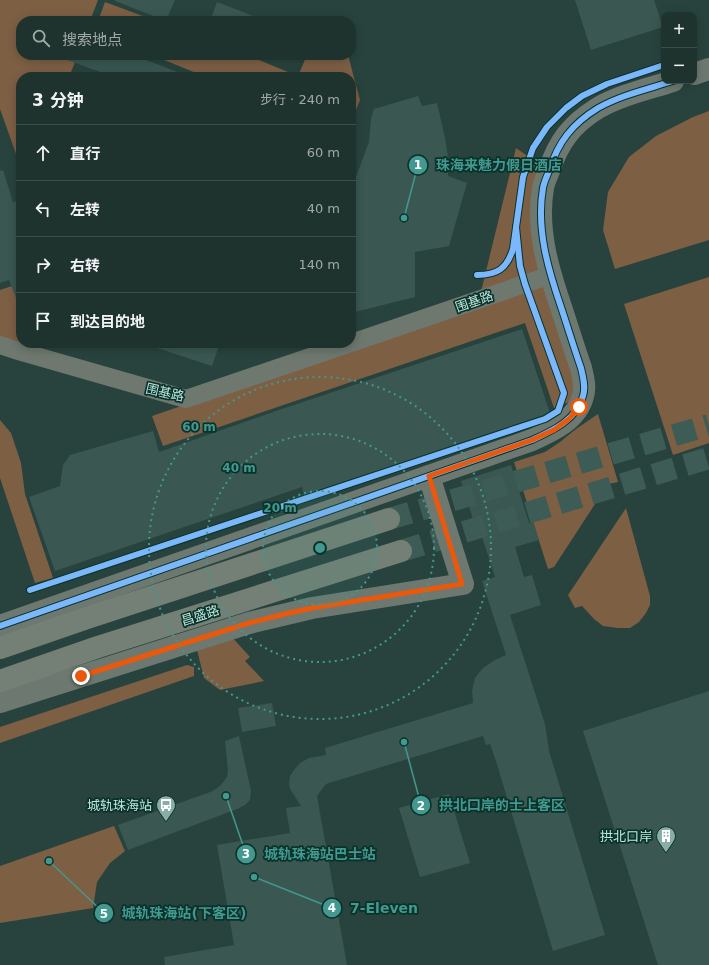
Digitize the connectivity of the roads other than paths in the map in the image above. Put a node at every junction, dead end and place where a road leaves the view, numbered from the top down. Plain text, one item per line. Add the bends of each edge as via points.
1 (709, 69) edge
2 (697, 73) edge
3 (664, 84) edge
4 (551, 275) junction
5 (356, 341) edge
6 (0, 345) edge
7 (336, 348) edge
8 (429, 476) junction
9 (389, 519) tunnel mouth
10 (401, 551) tunnel mouth
11 (0, 626) edge
12 (0, 648) edge
13 (0, 681) edge
14 (0, 702) edge

1 - 2 street
3 - 4 street via 599,108 576,124 562,141 552,158 543,187 541,209 544,245
4 - 5 street, 围基路
4 - 8 street via 584,382 584,395 579,407 569,419 554,430
6 - 7 street, 围基路 via 186,399
8 - 11 street
8 - 14 street via 462,584 320,607 249,623
9 - 12 main road
10 - 13 main road, 昌盛路 via 98,647

